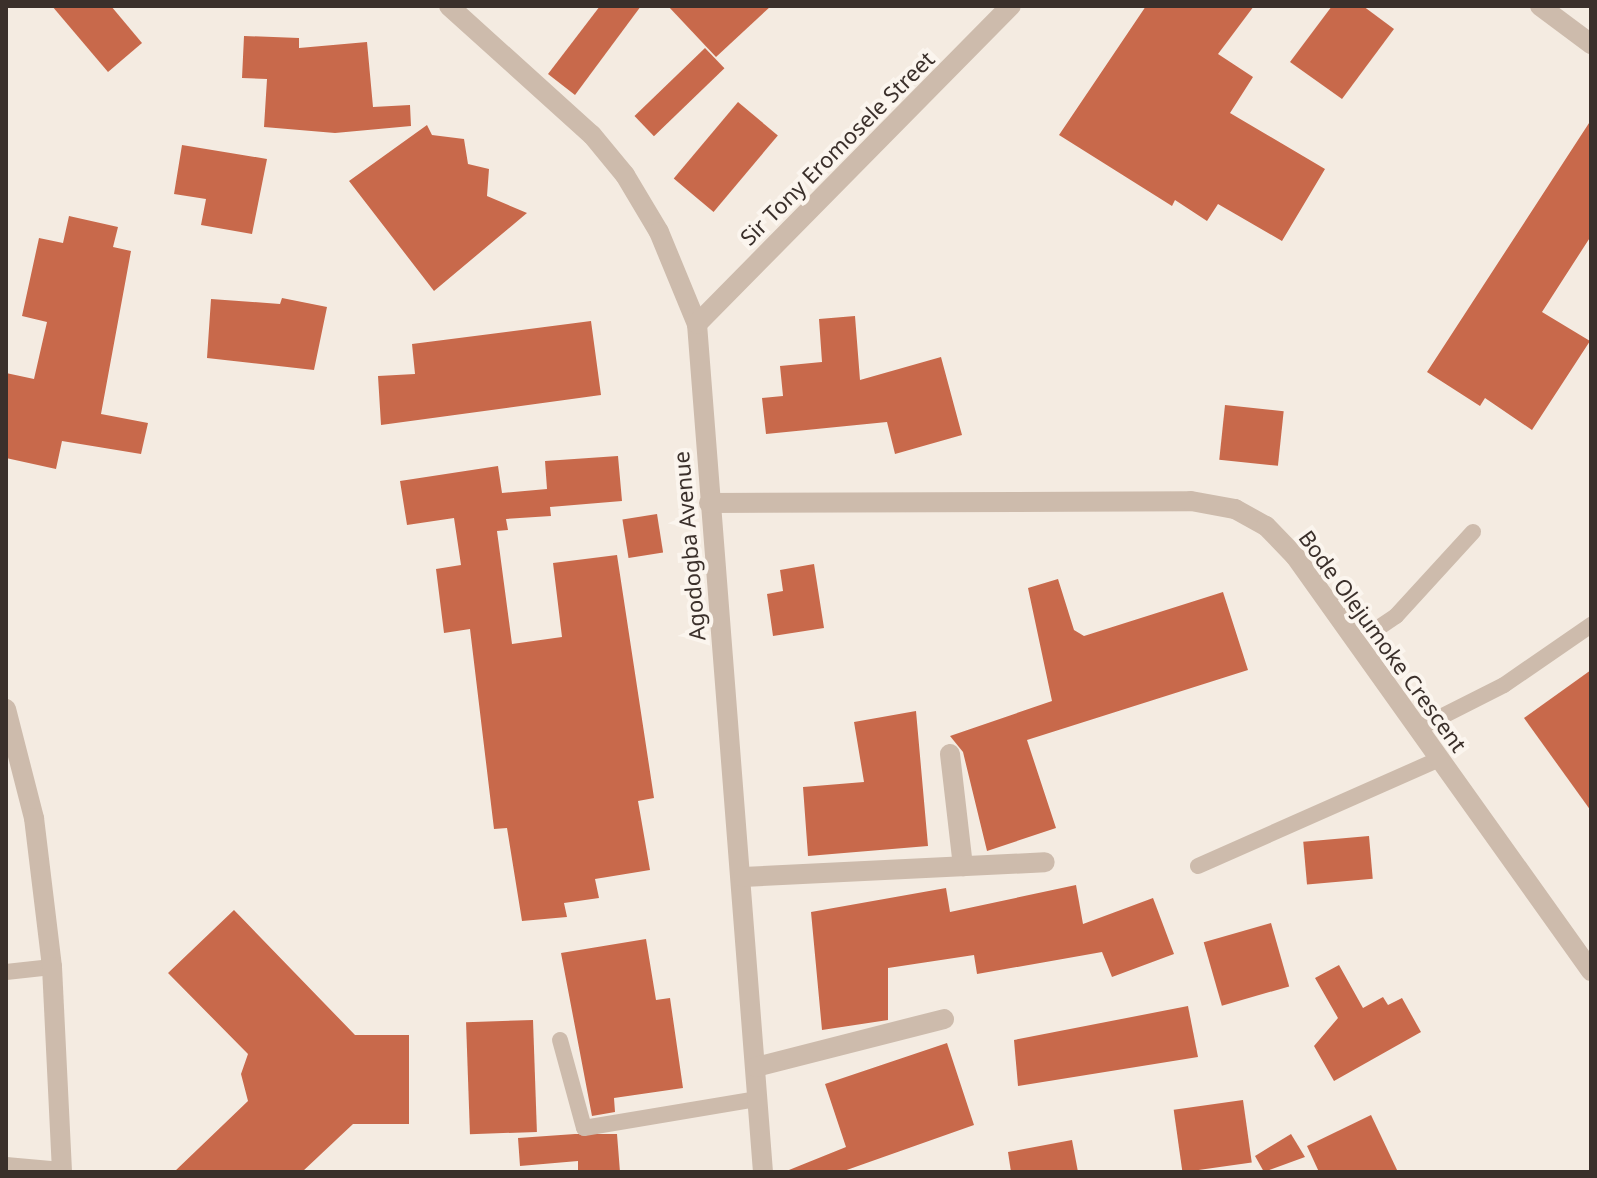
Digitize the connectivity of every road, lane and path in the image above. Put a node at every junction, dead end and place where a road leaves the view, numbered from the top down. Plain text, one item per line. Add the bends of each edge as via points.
1 (449, 6) edge
2 (1011, 6) edge
3 (1540, 6) edge
4 (1591, 44) edge
5 (697, 324) junction
6 (709, 503) junction
7 (1473, 532) dead end
8 (1591, 625) edge
9 (1356, 643) junction
10 (6, 709) edge
11 (1419, 728) junction
12 (950, 754) dead end
13 (1440, 759) junction
14 (1045, 862) dead end
15 (963, 866) junction
16 (1198, 866) dead end
17 (743, 877) junction
18 (52, 967) junction
19 (1591, 971) edge
20 (6, 972) edge
21 (944, 1019) dead end
22 (560, 1040) dead end
23 (756, 1067) junction
24 (758, 1099) junction
25 (6, 1165) edge
26 (62, 1171) edge
27 (763, 1172) edge

1 - 5 street, Agodogba Avenue via 592,135 625,175 659,232
2 - 5 street, Sir Tony Eromosele Street
3 - 4 street
5 - 6 street, Agodogba Avenue
6 - 9 street, Bode Olejumoke Crescent via 1191,501 1235,509 1266,526 1295,556
6 - 17 street, Agodogba Avenue
7 - 9 lane via 1396,616
8 - 11 lane via 1504,685
9 - 11 street, Bode Olejumoke Crescent
10 - 18 street via 34,818
11 - 13 street, Bode Olejumoke Crescent
12 - 15 street
13 - 16 lane
13 - 19 street, Bode Olejumoke Crescent
14 - 15 street
15 - 17 street
17 - 23 street, Agodogba Avenue
18 - 20 lane
18 - 26 street
21 - 23 street
22 - 24 lane via 584,1128
23 - 24 street, Agodogba Avenue
24 - 27 street, Agodogba Avenue
25 - 26 lane

